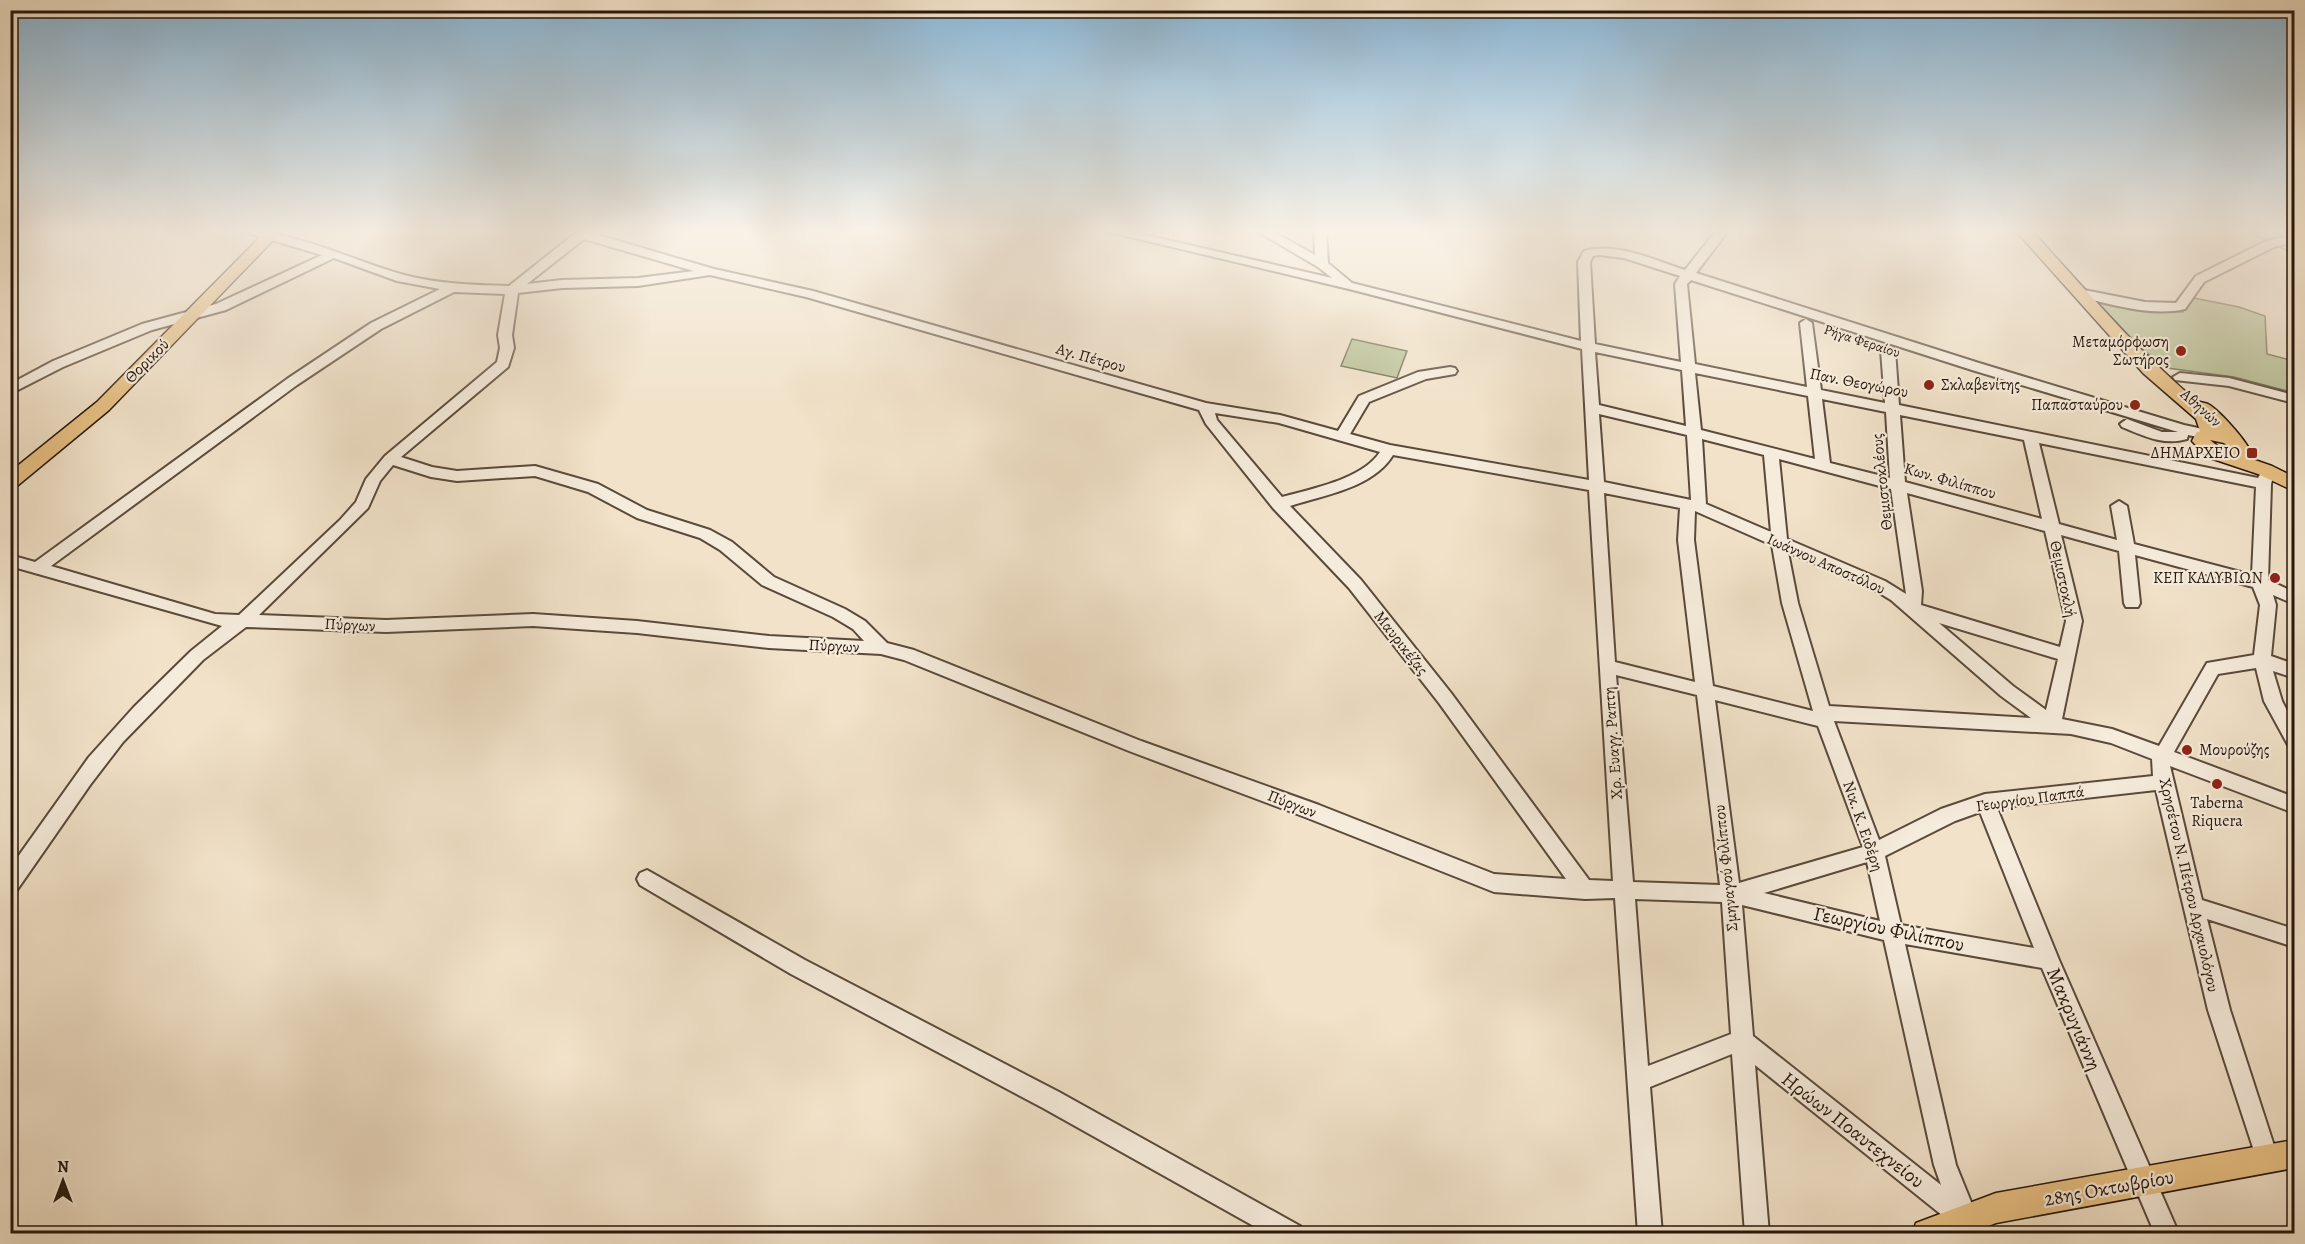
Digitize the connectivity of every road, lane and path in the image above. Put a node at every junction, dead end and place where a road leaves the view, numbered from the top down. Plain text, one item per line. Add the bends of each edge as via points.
1 (218, 289) edge
2 (262, 289) edge
3 (450, 289) edge
4 (484, 289) edge
5 (520, 289) edge
6 (787, 289) edge
7 (1362, 289) edge
8 (1585, 289) edge
9 (1684, 289) edge
10 (1710, 289) edge
11 (1713, 289) edge
12 (2075, 289) edge
13 (2193, 289) edge
14 (512, 290) junction
15 (2079, 293) junction
16 (192, 315) junction
17 (1806, 323) junction
18 (1589, 346) junction
19 (1888, 350) junction
20 (1687, 365) junction
21 (1450, 371) dead end
22 (1975, 371) junction
23 (2164, 376) junction
24 (10, 390) edge
25 (1813, 393) junction
26 (2295, 399) edge
27 (1204, 407) junction
28 (1893, 407) junction
29 (1593, 408) junction
30 (1696, 432) junction
31 (1342, 436) junction
32 (2030, 436) junction
33 (2207, 438) junction
34 (2232, 448) junction
35 (1389, 450) junction
36 (1771, 453) junction
37 (390, 459) junction
38 (1823, 465) junction
39 (2266, 478) junction
40 (2295, 479) edge
41 (10, 482) edge
42 (1898, 485) junction
43 (2295, 485) edge
44 (1597, 486) junction
45 (1278, 504) junction
46 (1693, 506) junction
47 (2119, 506) dead end
48 (2053, 529) junction
49 (1780, 543) junction
50 (2127, 549) junction
51 (10, 560) edge
52 (38, 568) junction
53 (2260, 583) junction
54 (2295, 598) edge
55 (2132, 603) dead end
56 (1912, 609) junction
57 (243, 621) junction
58 (881, 648) junction
59 (2067, 655) junction
60 (2262, 660) junction
61 (1607, 666) junction
62 (2295, 671) edge
63 (1704, 690) junction
64 (1824, 717) junction
65 (2052, 724) junction
66 (2295, 740) edge
67 (2163, 756) junction
68 (2163, 782) junction
69 (1985, 802) junction
70 (2295, 805) edge
71 (1874, 852) junction
72 (647, 879) dead end
73 (10, 884) edge
74 (1585, 890) junction
75 (1624, 890) junction
76 (1731, 894) junction
77 (2193, 906) junction
78 (1893, 933) junction
79 (2295, 938) edge
80 (2049, 960) junction
81 (1741, 1040) junction
82 (1640, 1080) junction
83 (2281, 1156) edge
84 (2144, 1182) junction
85 (1969, 1226) edge
86 (1292, 1233) edge
87 (1650, 1233) edge
88 (1757, 1233) edge
89 (1927, 1233) edge
90 (2167, 1233) edge

1 - 16 main road, Θορικού
2 - 16 street
3 - 52 street via 376,326 292,382
4 - 14 street
5 - 14 street
6 - 27 street, Αγ. Πέτρου
7 - 18 street, Παν. Θεογώρου
8 - 18 street, Χρ. Ευαγγ. Ραπτη
9 - 20 street, Σμηναγού Φιλίππου
10 - 17 street, Ρήγα Φεραίου
11 - 22 street, Ρήγα Φεραίου
12 - 15 main road, Αθηνών
13 - 15 street via 2181,306 2172,309
14 - 37 street via 503,364
15 - 23 main road, Αθηνών via 2141,359
16 - 24 street via 147,327 88,351
16 - 41 main road, Θορικού via 103,406
17 - 19 street, Ρήγα Φεραίου
17 - 25 street
18 - 20 street, Παν. Θεογώρου
18 - 29 street, Χρ. Ευαγγ. Ραπτη
19 - 22 street, Ρήγα Φεραίου
19 - 28 street, Θεμιστοκλέους
20 - 25 street, Παν. Θεογώρου
20 - 30 street, Σμηναγού Φιλίππου
21 - 31 street via 1412,379 1364,399
22 - 33 street, Ρήγα Φεραίου via 1989,369
22 - 33 street, Ρήγα Φεραίου via 2165,437
23 - 26 street via 2229,382
23 - 33 main road, Αθηνών via 2204,417
23 - 34 main road, Αθηνών via 2219,421
25 - 28 street, Παν. Θεογώρου
25 - 38 street
27 - 31 street, Αγ. Πέτρου via 1280,419
27 - 45 street, Μαυρικέζας
28 - 32 street, Παν. Θεογώρου
28 - 42 street, Θεμιστοκλέους
29 - 30 street, Κων. Φιλίππου
29 - 44 street, Χρ. Ευαγγ. Ραπτη
30 - 36 street, Κων. Φιλίππου
30 - 46 street, Σμηναγού Φιλίππου
31 - 35 street, Αγ. Πέτρου
32 - 39 street, Παν. Θεογώρου
32 - 48 street, Θεμιστοκλή
33 - 34 main road
34 - 39 main road
34 - 40 main road, Αθηνών
35 - 44 street, Αγ. Πέτρου
35 - 45 street via 1376,468
36 - 38 street, Κων. Φιλίππου
36 - 49 street, Νικ. Κ. Ειδέρη
37 - 57 street via 373,479 363,504 345,524
37 - 58 street via 457,476 535,471 593,488 642,514 705,534 768,581 859,625
38 - 42 street, Κων. Φιλίππου
39 - 43 main road
39 - 53 street
42 - 48 street, Κων. Φιλίππου
42 - 56 street, Θεμιστοκλέους via 1914,591
44 - 46 street, Ιωάννου Αποστόλου
44 - 61 street, Χρ. Ευαγγ. Ραπτη
45 - 74 street, Μαυρικέζας via 1355,584 1445,698
46 - 49 street, Ιωάννου Αποστόλου
46 - 63 street, Σμηναγού Φιλίππου via 1686,540
47 - 50 street
48 - 50 street, Κων. Φιλίππου
48 - 59 street, Θεμιστοκλή via 2074,621
49 - 56 street, Ιωάννου Αποστόλου via 1879,585
49 - 64 street, Νικ. Κ. Ειδέρη via 1790,603
50 - 53 street, Κων. Φιλίππου
50 - 55 street
51 - 52 street, Πύργων
52 - 57 street, Πύργων via 216,620
53 - 54 street, Κων. Φιλίππου
53 - 60 street via 2268,605
56 - 59 street
56 - 65 street, Ιωάννου Αποστόλου via 2007,691
57 - 58 street, Πύργων via 386,626 533,620 769,642
57 - 73 street via 226,630 187,665 110,745
58 - 74 street, Πύργων via 908,655 1494,882
59 - 65 street, Θεμιστοκλή
60 - 62 street
60 - 66 street via 2273,700
60 - 67 street, Χρησέτου Ν. Πέτρου Αρχαιολόγου via 2213,668
61 - 63 street
61 - 75 street, Χρ. Ευαγγ. Ραπτη
63 - 64 street
63 - 76 street, Σμηναγού Φιλίππου
64 - 65 street
64 - 71 street, Νικ. Κ. Ειδέρη
65 - 67 street via 2126,740
67 - 68 street, Χρησέτου Ν. Πέτρου Αρχαιολόγου
67 - 70 street
68 - 69 street, Γεωργίου Παππά
68 - 77 street, Χρησέτου Ν. Πέτρου Αρχαιολόγου
69 - 71 street, Γεωργίου Παππά via 1948,815
69 - 80 street, Μακρυγιάννη
71 - 76 street, Γεωργίου Παππά
71 - 78 street, Νικ. Κ. Ειδέρη
72 - 86 street via 798,967
74 - 75 street, Πύργων
75 - 76 street, Γεωργίου Παππά
75 - 82 street, Χρ. Ευαγγ. Ραπτη
76 - 78 street, Γεωργίου Φιλίππου
76 - 81 street, Σμηναγού Φιλίππου
77 - 79 street
77 - 83 street, Χρησέτου Ν. Πέτρου Αρχαιολόγου via 2219,1010
78 - 80 street, Γεωργίου Φιλίππου
78 - 85 street, Νικ. Κ. Ειδέρη via 1945,1165
80 - 84 street, Μακρυγιάννη
81 - 82 street
81 - 85 street, Ηρώων Ποαυτεχνείου
81 - 88 street, Σμηναγού Φιλίππου
82 - 87 street, Χρ. Ευαγγ. Ραπτη
83 - 84 main road, 28ης Οκτωβρίου
84 - 85 main road, 28ης Οκτωβρίου via 1996,1208
84 - 90 street, Μακρυγιάννη
85 - 89 main road, 28ης Οκτωβρίου

